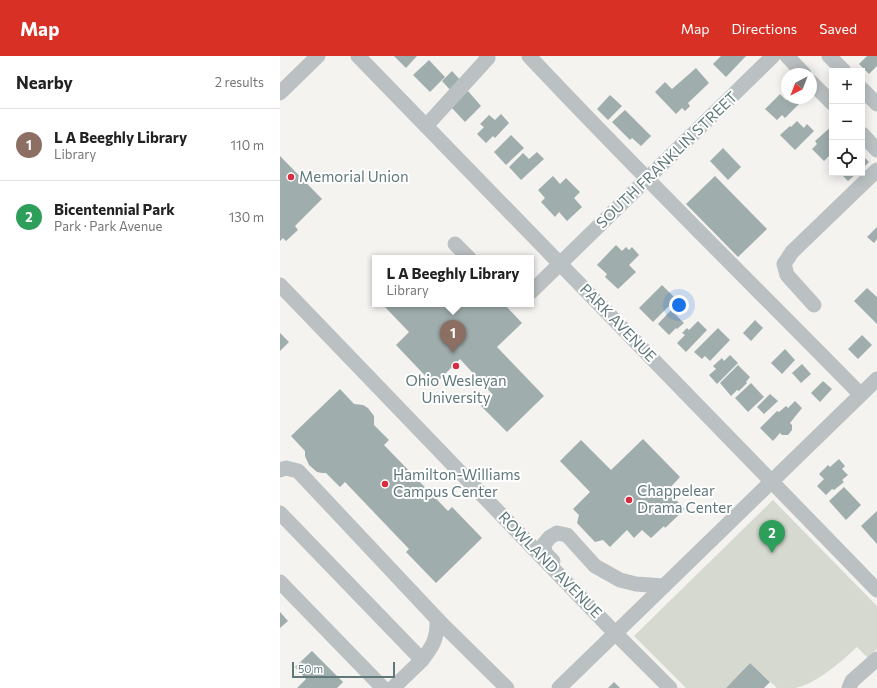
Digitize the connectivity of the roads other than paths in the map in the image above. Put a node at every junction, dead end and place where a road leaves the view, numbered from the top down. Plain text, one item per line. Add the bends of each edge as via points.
1 (318, 56) edge
2 (358, 56) edge
3 (529, 56) edge
4 (773, 56) edge
5 (787, 56) edge
6 (829, 56) edge
7 (489, 57) edge
8 (798, 68) edge
9 (841, 68) edge
10 (817, 88) edge
11 (865, 92) edge
12 (280, 93) edge
13 (829, 101) edge
14 (877, 104) edge
15 (426, 126) junction
16 (865, 137) edge
17 (877, 150) edge
18 (877, 170) edge
19 (647, 180) junction
20 (455, 244) dead end
21 (466, 255) edge
22 (561, 264) junction
23 (280, 285) edge
24 (534, 289) edge
25 (814, 305) dead end
26 (876, 382) edge
27 (860, 394) junction
28 (280, 470) edge
29 (772, 481) junction
30 (280, 513) edge
31 (280, 582) edge
32 (664, 586) junction
33 (877, 590) edge
34 (439, 621) junction
35 (617, 631) junction
36 (877, 658) edge
37 (422, 660) junction
38 (384, 688) edge
39 (393, 688) edge
40 (507, 688) edge
41 (559, 688) edge
42 (670, 688) edge
43 (849, 688) edge

1 - 12 street
2 - 15 street, PARK AVENUE
3 - 19 street
4 - 19 street, SOUTH FRANKLIN STREET
5 - 8 street
6 - 9 street
7 - 15 street
10 - 13 street
11 - 14 street
15 - 22 street, PARK AVENUE
16 - 17 street
18 - 25 street via 792,252 784,264 787,275
19 - 22 street, SOUTH FRANKLIN STREET
19 - 27 street
20 - 21 street
22 - 24 street, SOUTH FRANKLIN STREET
22 - 29 street, PARK AVENUE
23 - 35 street, ROWLAND AVENUE
26 - 27 street
27 - 29 street
28 - 34 street via 286,468 298,471
29 - 32 street
29 - 33 street, PARK AVENUE
30 - 37 street
31 - 38 street
32 - 35 street
32 - 35 street via 620,580 595,566 567,535 557,533 550,537 544,544 544,553
34 - 37 street via 432,648
34 - 40 street
35 - 41 street
35 - 42 street, ROWLAND AVENUE
36 - 43 street via 852,681
37 - 39 street

